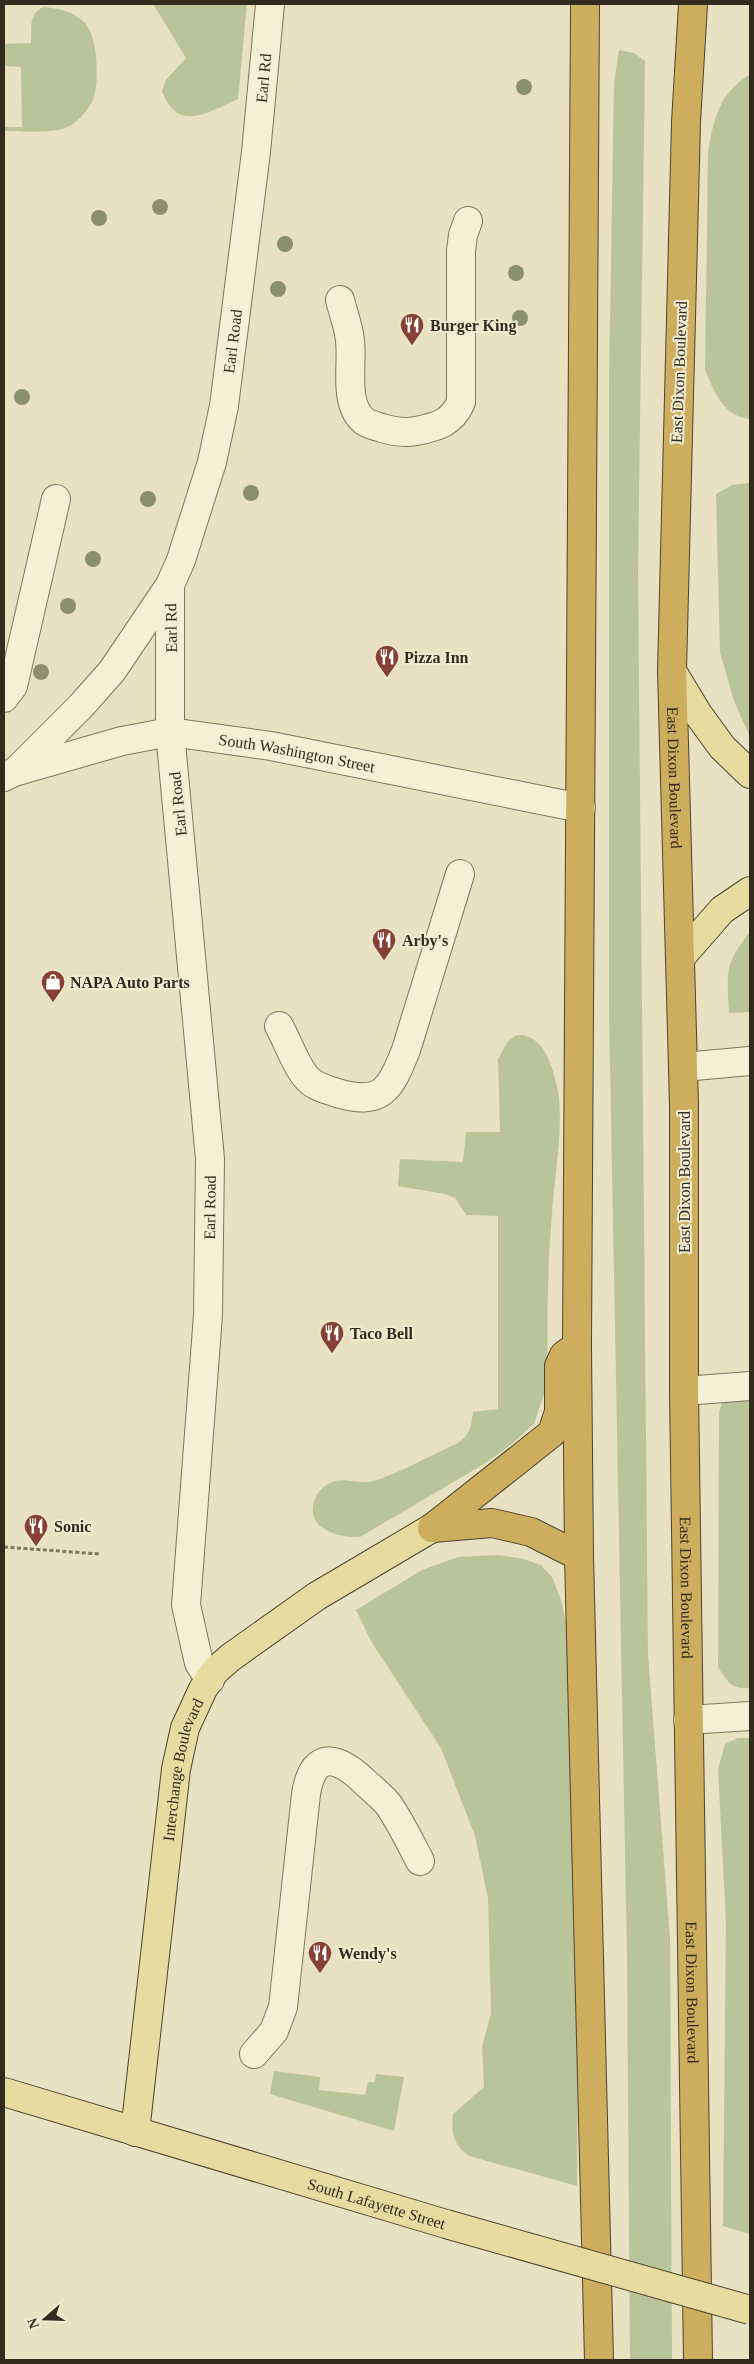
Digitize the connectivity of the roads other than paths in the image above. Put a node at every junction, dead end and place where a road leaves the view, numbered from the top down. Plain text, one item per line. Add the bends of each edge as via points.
1 (270, 4) edge
2 (585, 4) edge
3 (692, 4) edge
4 (256, 152) joint
5 (468, 221) dead end
6 (340, 300) dead end
7 (56, 499) dead end
8 (190, 528) joint
9 (170, 585) junction
10 (672, 671) junction
11 (4, 698) edge
12 (170, 732) junction
13 (750, 774) edge
14 (9, 775) edge
15 (581, 808) junction
16 (460, 874) dead end
17 (750, 891) edge
18 (681, 957) junction
19 (279, 1026) dead end
20 (750, 1061) edge
21 (683, 1067) junction
22 (577, 1346) junction
23 (750, 1386) edge
24 (684, 1390) junction
25 (432, 1528) junction
26 (580, 1556) junction
27 (210, 1680) junction
28 (750, 1716) edge
29 (688, 1720) junction
30 (420, 1861) dead end
31 (254, 2054) dead end
32 (4, 2092) edge
33 (135, 2132) junction
34 (750, 2310) edge
35 (599, 2360) edge
36 (698, 2360) edge

1 - 4 street, Earl Rd
2 - 15 highway
3 - 10 highway, East Dixon Boulevard
4 - 8 street, Earl Road via 224,406 212,462
5 - 6 street via 461,251 461,402 449,420 437,427 412,432 365,422 356,412 353,402 350,340
7 - 11 street via 13,686
8 - 9 street, Earl Rd
9 - 12 street, Earl Rd
9 - 14 street, South Washington Street via 112,671 81,706
10 - 13 main road via 722,747
10 - 18 highway, East Dixon Boulevard
12 - 14 street, South Washington Street via 122,741
12 - 15 street, South Washington Street via 271,746
12 - 27 street, Earl Road via 210,1159 208,1315 186,1605 199,1663
15 - 22 highway
16 - 19 street via 406,1050 385,1090 373,1097 357,1098 313,1083 306,1077
17 - 18 main road via 722,910
18 - 21 highway, East Dixon Boulevard
20 - 21 street
21 - 24 highway, East Dixon Boulevard
22 - 25 highway via 564,1355 559,1366 559,1412 552,1433
22 - 26 highway
23 - 24 street
24 - 29 highway, East Dixon Boulevard
25 - 26 highway via 492,1523 531,1532
25 - 27 main road, Interchange Boulevard via 317,1596 231,1658
26 - 35 highway
27 - 33 main road, Interchange Boulevard via 185,1728 176,1769
28 - 29 street
29 - 36 highway, East Dixon Boulevard
30 - 31 street via 388,1804 352,1769 336,1762 317,1764 308,1781 306,1794 283,2007 274,2031
32 - 33 main road, South Lafayette Street
33 - 34 main road, South Lafayette Street, bridge

